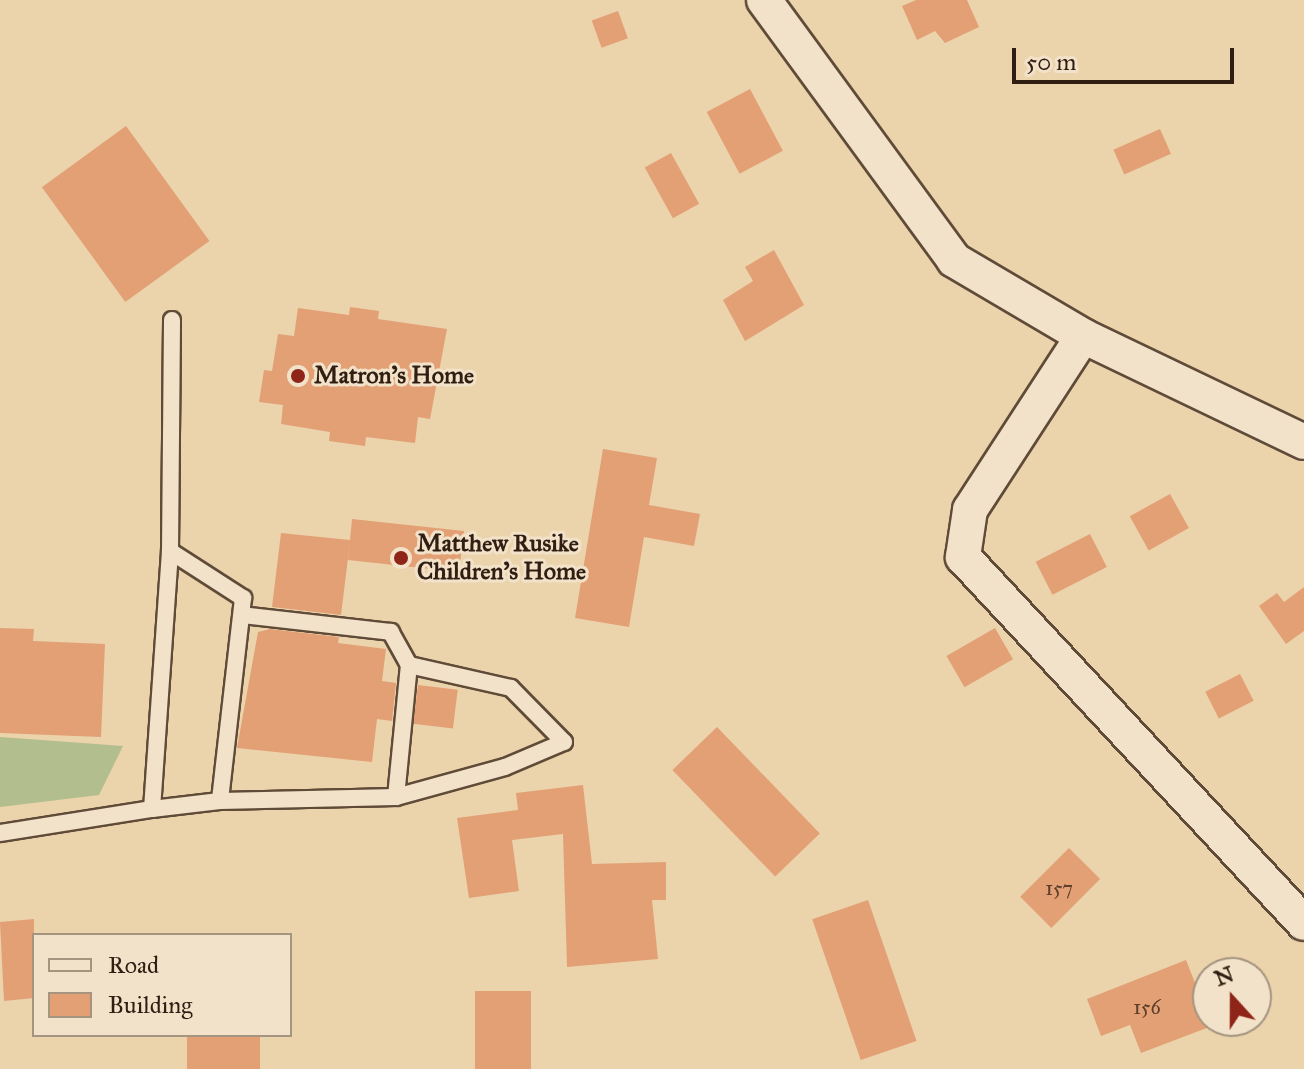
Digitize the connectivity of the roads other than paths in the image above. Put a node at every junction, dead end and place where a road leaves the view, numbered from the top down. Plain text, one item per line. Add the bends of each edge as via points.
1 (764, 0) edge
2 (172, 320) dead end
3 (1083, 336) junction
4 (1304, 442) edge
5 (170, 551) junction
6 (242, 615) junction
7 (409, 665) junction
8 (396, 797) junction
9 (220, 801) junction
10 (152, 809) junction
11 (0, 833) edge
12 (1304, 923) edge

1 - 3 street via 954,260
2 - 5 lane
3 - 4 street
3 - 12 street via 970,510 963,557
5 - 6 lane via 243,598
5 - 10 lane
6 - 7 lane via 391,632
6 - 9 lane
7 - 8 lane
7 - 8 lane via 511,688 564,742 505,767
8 - 9 lane
9 - 10 lane
10 - 11 lane

